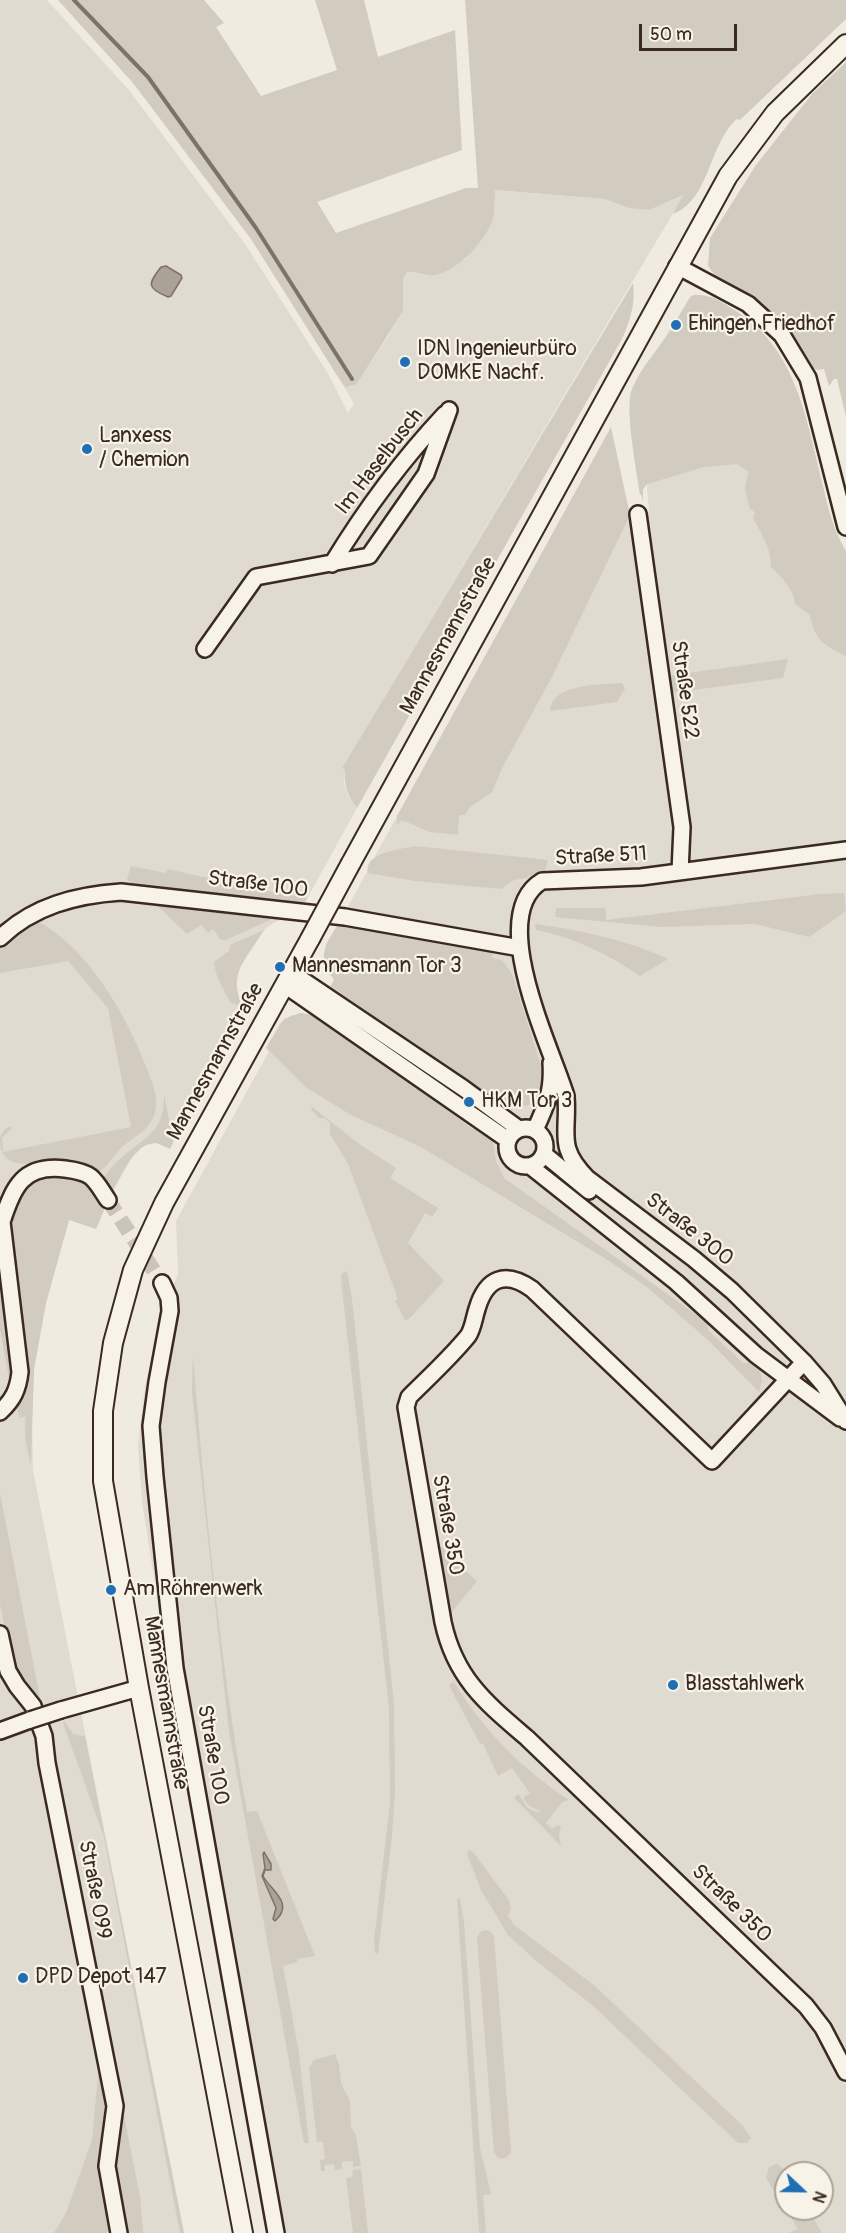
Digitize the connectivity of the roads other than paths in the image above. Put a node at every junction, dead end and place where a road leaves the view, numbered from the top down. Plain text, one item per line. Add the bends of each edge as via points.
1 (846, 44) edge
2 (677, 266) junction
3 (638, 514) dead end
4 (846, 527) edge
5 (332, 564) junction
6 (205, 649) dead end
7 (846, 850) edge
8 (680, 872) junction
9 (0, 938) edge
10 (520, 948) junction
11 (288, 979) junction
12 (550, 1054) junction
13 (535, 1130) junction
14 (513, 1135) junction
15 (544, 1154) junction
16 (530, 1166) junction
17 (108, 1200) tunnel mouth
18 (694, 1259) junction
19 (162, 1283) tunnel mouth
20 (804, 1362) junction
21 (788, 1379) junction
22 (0, 1412) edge
23 (846, 1422) edge
24 (0, 1634) edge
25 (139, 1688) junction
26 (0, 1731) edge
27 (846, 2072) edge
28 (119, 2233) edge
29 (243, 2233) edge
30 (276, 2233) edge

1 - 2 main road, Mannesmannstraße via 775,113 728,176
2 - 4 street via 748,304 782,335 808,378
2 - 11 main road, Mannesmannstraße, bridge
3 - 8 street, Straße 522 via 682,827
5 - 5 street, Im Haselbusch via 369,556 426,474 449,410 408,453 362,514
5 - 6 street, Im Haselbusch via 256,577
7 - 8 street, Straße 511
8 - 10 street, Straße 511 via 542,881 534,886 524,904
9 - 10 street, Straße 100 via 12,926 66,900 121,892 345,917
10 - 12 street, Straße 511
11 - 14 street
11 - 25 main road, Mannesmannstraße via 164,1203 133,1270 113,1343 103,1411 103,1480
12 - 13 street via 549,1098
12 - 18 street, Straße 300 via 567,1096 565,1136 575,1166
13 - 14 street
13 - 15 street via 545,1143
14 - 16 street via 507,1152 513,1162
15 - 16 street
15 - 18 street via 648,1233
16 - 21 street, Straße 300 via 676,1282
17 - 22 street via 91,1176 60,1168 38,1169 20,1181 9,1199 2,1222 21,1372 18,1388
18 - 20 street, Straße 300
19 - 30 street, Straße 100 via 170,1311 152,1426 176,1668
20 - 21 street, Straße 350
20 - 23 street, Straße 300
21 - 23 street, Straße 300
21 - 27 street, Straße 350 via 712,1461 532,1289 508,1278 497,1279 487,1287 470,1334 409,1397 406,1407 443,1622 462,1673 493,1709 806,2006 823,2028
24 - 28 street, Straße 099 via 8,1671 33,1706 44,1736 116,2106 107,2166
25 - 26 street, bridge
25 - 29 main road, Mannesmannstraße

